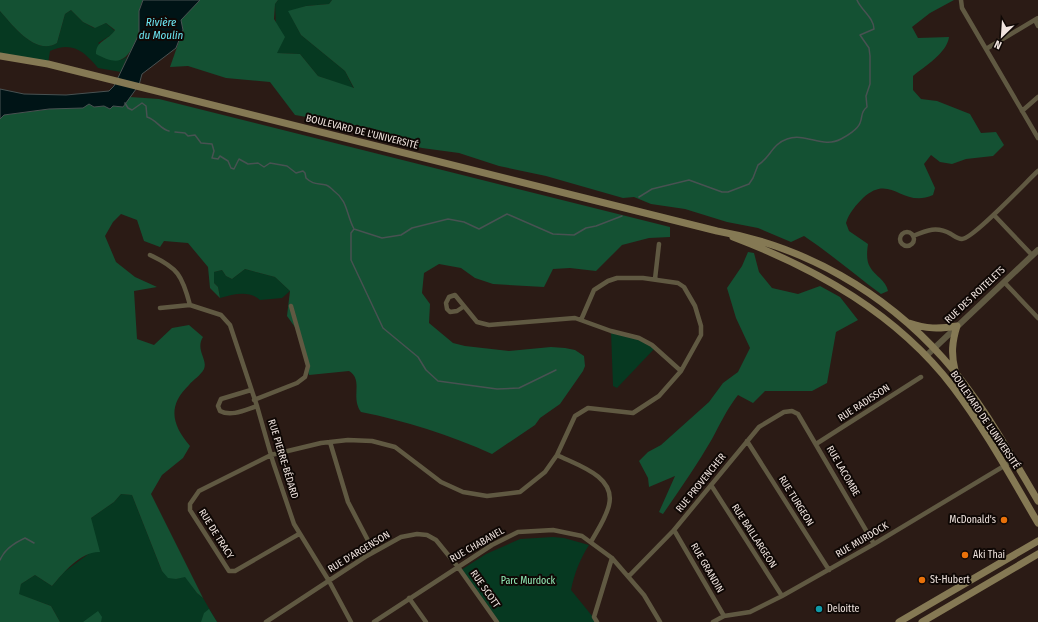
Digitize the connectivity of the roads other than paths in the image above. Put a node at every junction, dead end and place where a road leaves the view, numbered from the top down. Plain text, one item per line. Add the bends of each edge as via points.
1 (961, 0) edge
2 (1036, 19) edge
3 (1038, 26) edge
4 (986, 49) junction
5 (0, 56) edge
6 (1038, 97) edge
7 (1022, 111) junction
8 (1038, 138) edge
9 (1038, 171) edge
10 (994, 215) junction
11 (718, 231) junction
12 (913, 236) dead end
13 (659, 244) dead end
14 (1038, 250) edge
15 (150, 255) dead end
16 (1032, 256) junction
17 (655, 279) junction
18 (1004, 282) junction
19 (190, 304) junction
20 (291, 306) dead end
21 (463, 307) dead end
22 (160, 308) dead end
23 (1038, 318) edge
24 (580, 320) junction
25 (907, 322) junction
26 (957, 326) junction
27 (933, 348) junction
28 (926, 356) junction
29 (681, 371) junction
30 (955, 373) junction
31 (921, 377) dead end
32 (250, 390) junction
33 (254, 400) junction
34 (257, 406) junction
35 (792, 411) joint
36 (747, 441) junction
37 (330, 442) junction
38 (816, 444) junction
39 (271, 455) junction
40 (558, 455) junction
41 (1014, 460) junction
42 (1004, 465) junction
43 (711, 485) junction
44 (1038, 501) edge
45 (1038, 523) edge
46 (674, 530) junction
47 (299, 534) junction
48 (1038, 541) edge
49 (591, 542) junction
50 (874, 544) junction
51 (374, 552) junction
52 (1038, 554) edge
53 (612, 558) junction
54 (458, 567) junction
55 (829, 570) junction
56 (629, 576) junction
57 (329, 580) junction
58 (782, 596) junction
59 (409, 598) junction
60 (724, 616) junction
61 (266, 622) edge
62 (351, 622) edge
63 (374, 622) edge
64 (426, 622) edge
65 (497, 622) edge
66 (597, 622) edge
67 (660, 622) edge
68 (713, 622) edge
69 (899, 622) edge
70 (922, 622) edge

1 - 4 street via 962,8
2 - 3 street
2 - 4 street
4 - 7 street
5 - 11 main road, BOULEVARD DE L'UNIVERSITÉ via 102,77
6 - 7 street
7 - 8 street
9 - 10 street
10 - 12 street via 963,239 934,228
10 - 16 street
11 - 25 main road, BOULEVARD DE L'UNIVERSITÉ via 778,246 812,261 866,291
11 - 28 main road, BOULEVARD DE L'UNIVERSITÉ via 772,252 841,288 894,326
13 - 17 street
14 - 16 street, RUE DES ROITELETS
15 - 19 street via 170,264 181,277
16 - 18 street, RUE DES ROITELETS
17 - 24 street via 608,280 594,290
17 - 29 street via 678,283 684,287 695,306 702,326 701,335
18 - 23 street
18 - 26 street, RUE DES ROITELETS
19 - 22 street
19 - 32 street, RUE PIERRE-BÉDARD via 221,315 230,325
20 - 33 street via 308,366 305,377 297,383
21 - 24 street via 477,322 490,325 575,318
24 - 29 street via 639,338 652,345
25 - 26 main road via 921,328 937,330
25 - 27 main road, BOULEVARD DE L'UNIVERSITÉ
26 - 27 street, RUE DES ROITELETS
26 - 30 main road via 952,354
27 - 28 street, RUE DES ROITELETS
27 - 30 main road, BOULEVARD DE L'UNIVERSITÉ
28 - 42 main road, BOULEVARD DE L'UNIVERSITÉ via 953,387
29 - 40 street via 659,396 633,413 588,408 575,416
30 - 41 main road, BOULEVARD DE L'UNIVERSITÉ
31 - 38 street, RUE RADISSON
32 - 33 street, RUE PIERRE-BÉDARD
32 - 34 street via 220,400 220,411 225,414 235,413
33 - 34 street, RUE PIERRE-BÉDARD
34 - 39 street, RUE PIERRE-BÉDARD
35 - 36 street, RUE PROVENCHER via 784,412 759,426
35 - 38 street, RUE LACOMBE via 798,414
36 - 43 street, RUE PROVENCHER
36 - 55 street, RUE TURGEON
37 - 39 street
37 - 40 street via 372,441 394,447 441,482 462,492 487,496 520,492 545,472
37 - 51 street via 348,502
38 - 50 street, RUE LACOMBE
39 - 47 street, RUE PIERRE-BÉDARD
39 - 47 street, RUE DE TRACY via 199,491 192,499 190,510 229,571 235,571
40 - 49 street via 599,475 608,489 609,504
41 - 42 street, RUE MURDOCK
41 - 44 main road, BOULEVARD DE L'UNIVERSITÉ
42 - 45 main road, BOULEVARD DE L'UNIVERSITÉ
42 - 50 street, RUE MURDOCK
43 - 46 street, RUE PROVENCHER
43 - 58 street, RUE BAILLARGEON
46 - 56 street, RUE PROVENCHER
46 - 60 street, RUE GRANDIN
47 - 57 street, RUE PIERRE-BÉDARD
48 - 69 main road
49 - 53 street, RUE CHABANEL
49 - 54 street, RUE CHABANEL via 582,536 553,530 518,532
50 - 55 street, RUE MURDOCK
51 - 54 street, RUE D'ARGENSON via 401,537 428,535 436,540
51 - 57 street, RUE D'ARGENSON
52 - 70 main road
53 - 56 street, RUE CHABANEL
53 - 66 street via 594,617
54 - 59 street, RUE CHABANEL
54 - 65 street, RUE SCOTT
55 - 58 street, RUE MURDOCK
56 - 67 street, RUE CHABANEL
57 - 61 street, RUE D'ARGENSON
57 - 62 street, RUE PIERRE-BÉDARD
58 - 60 street, RUE MURDOCK via 750,612
59 - 63 street, RUE CHABANEL
59 - 64 street
60 - 68 street, RUE MURDOCK

